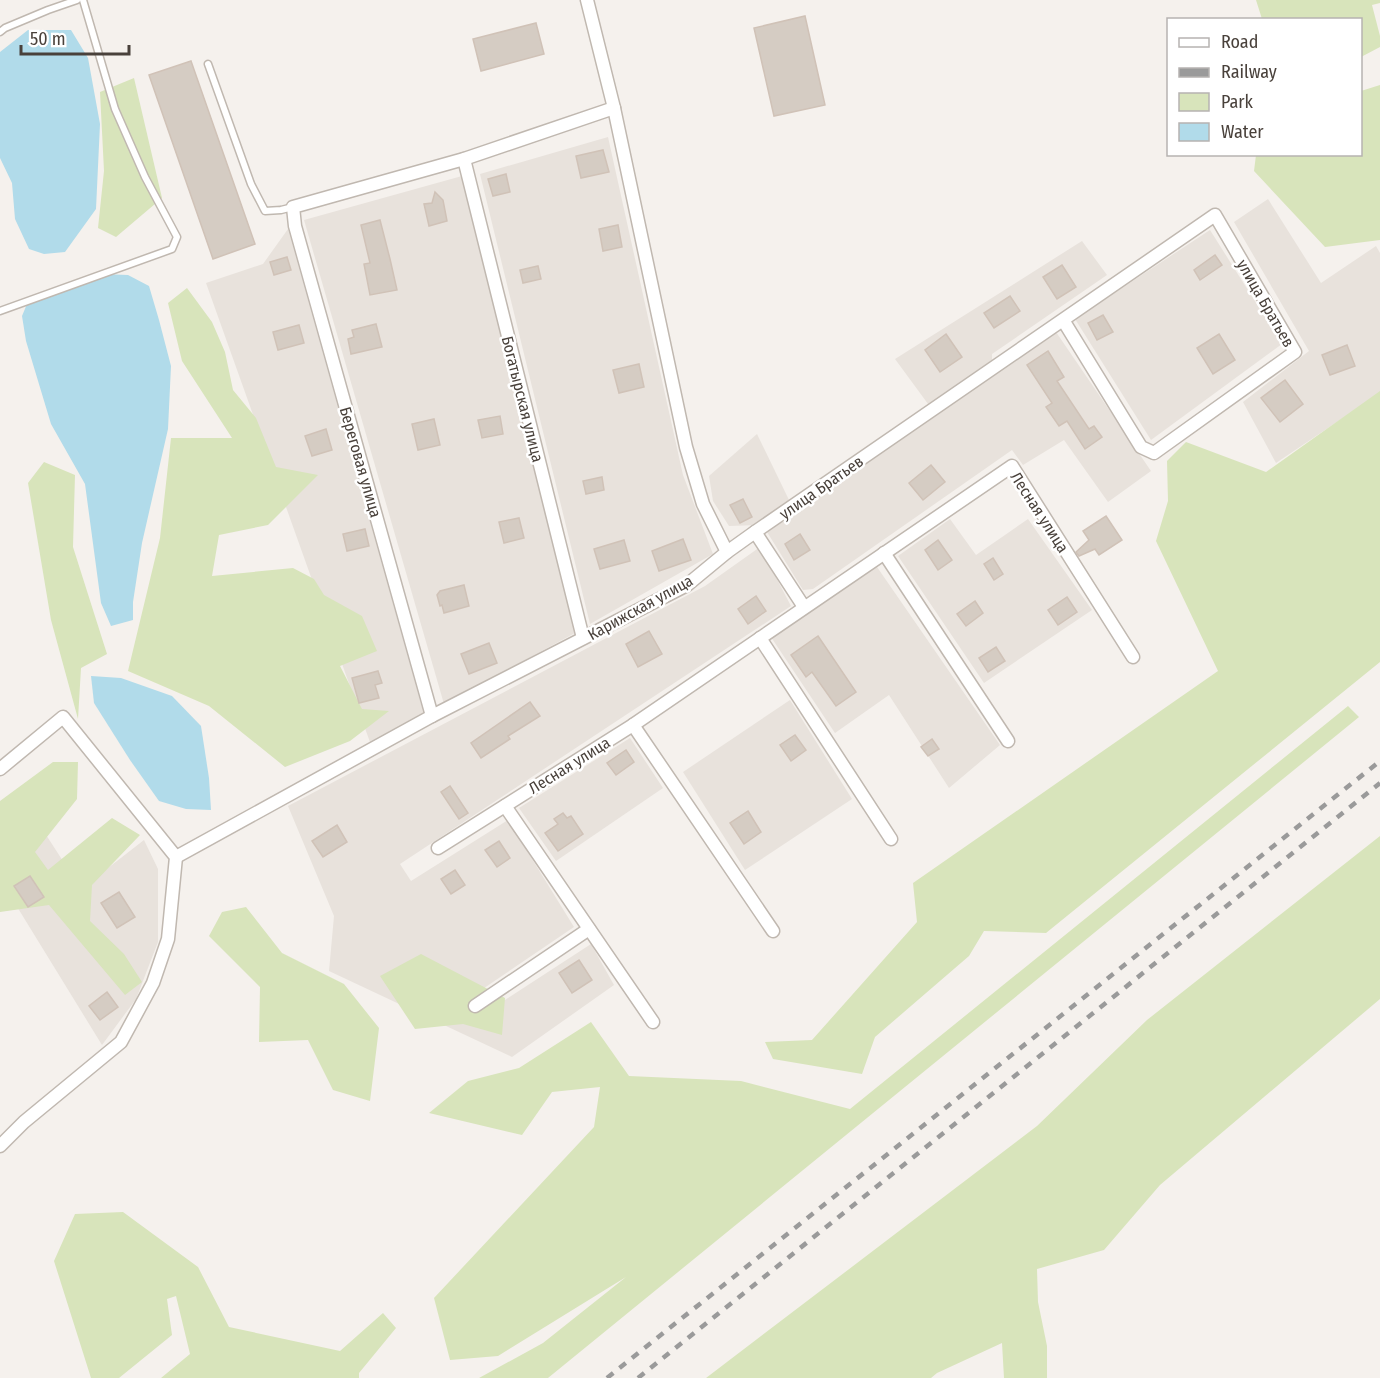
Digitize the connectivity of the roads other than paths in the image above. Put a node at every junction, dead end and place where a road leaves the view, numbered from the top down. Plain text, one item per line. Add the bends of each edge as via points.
1 (77, 0) edge
2 (83, 0) edge
3 (587, 0) edge
4 (0, 32) edge
5 (208, 64) dead end
6 (614, 108) junction
7 (464, 159) junction
8 (293, 207) junction
9 (0, 311) edge
10 (1063, 320) junction
11 (755, 532) junction
12 (727, 552) junction
13 (884, 553) junction
14 (804, 607) junction
15 (584, 638) junction
16 (760, 638) junction
17 (1132, 657) dead end
18 (432, 716) junction
19 (633, 725) junction
20 (1008, 741) dead end
21 (0, 769) edge
22 (505, 806) junction
23 (891, 839) dead end
24 (438, 848) dead end
25 (176, 857) junction
26 (589, 929) junction
27 (773, 931) dead end
28 (475, 1006) dead end
29 (653, 1022) dead end
30 (0, 1146) edge

1 - 4 lane
2 - 9 lane via 115,109 177,237 172,249
3 - 6 street
5 - 8 lane via 251,184 265,211
6 - 7 street
6 - 12 street via 686,447 703,504
7 - 8 street
7 - 15 street, Богатырская улица
8 - 18 street, Береговая улица via 295,226
10 - 10 street, улица Братьев via 1215,215 1295,352 1154,453 1141,447
10 - 11 street, улица Братьев
11 - 12 street, улица Братьев
11 - 14 street
12 - 15 street, Карижская улица via 687,585
13 - 14 street, Лесная улица
13 - 17 street, Лесная улица via 1011,466
13 - 20 street
14 - 16 street, Лесная улица
15 - 18 street, Карижская улица
16 - 19 street, Лесная улица
16 - 23 street
18 - 25 street, Карижская улица
19 - 22 street, Лесная улица
19 - 27 street
21 - 25 street via 63,717
22 - 24 street, Лесная улица
22 - 26 street
25 - 30 street via 168,939 153,983 121,1042
26 - 28 street
26 - 29 street

